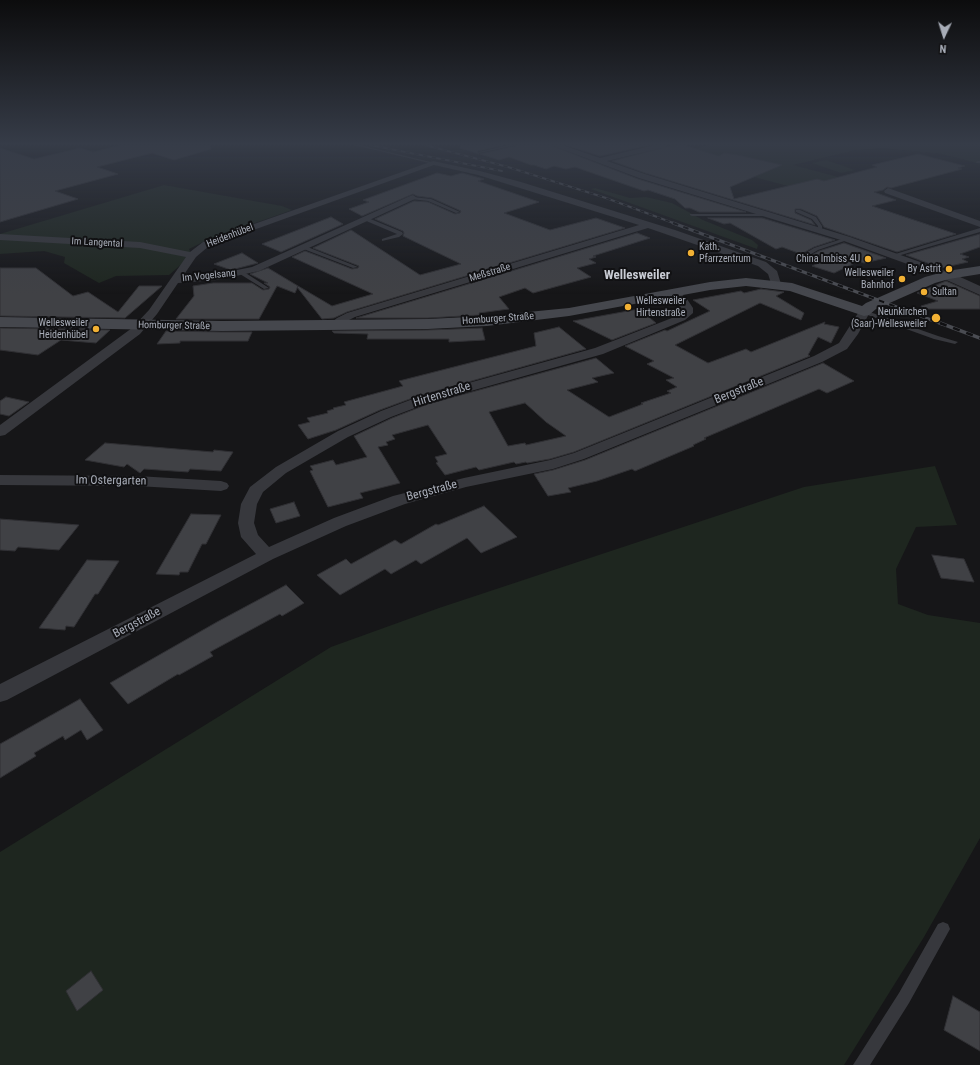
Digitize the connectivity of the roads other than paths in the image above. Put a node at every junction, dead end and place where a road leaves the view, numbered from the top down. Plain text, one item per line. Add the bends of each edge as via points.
1 (345, 195) edge
2 (552, 195) edge
3 (702, 195) edge
4 (898, 195) edge
5 (413, 198) joint
6 (798, 211) dead end
7 (458, 212) dead end
8 (692, 215) dead end
9 (767, 215) junction
10 (366, 219) junction
11 (980, 224) edge
12 (647, 225) junction
13 (980, 230) edge
14 (820, 231) junction
15 (0, 237) edge
16 (846, 239) junction
17 (384, 240) dead end
18 (303, 247) junction
19 (192, 255) junction
20 (892, 256) junction
21 (798, 259) dead end
22 (355, 267) dead end
23 (980, 270) edge
24 (242, 272) junction
25 (947, 275) junction
26 (175, 280) junction
27 (776, 284) junction
28 (266, 288) dead end
29 (980, 291) edge
30 (674, 293) junction
31 (864, 312) junction
32 (0, 322) edge
33 (336, 325) junction
34 (142, 326) junction
35 (955, 342) dead end
36 (0, 432) edge
37 (0, 480) edge
38 (221, 486) dead end
39 (266, 555) junction
40 (0, 694) edge
41 (943, 929) dead end
42 (861, 1065) edge

1 - 19 street, Heidenhübel via 206,244
2 - 12 street
3 - 9 street
4 - 11 street
5 - 7 lane, Im Vogelsang via 429,200
5 - 10 street, Im Vogelsang
6 - 14 lane via 814,218 820,226
8 - 9 lane
9 - 14 street
10 - 17 lane via 400,233
10 - 18 street, Im Vogelsang
12 - 27 street via 762,264 772,273
12 - 33 street, Meßstraße via 351,315
13 - 20 lane
14 - 16 street
15 - 19 street, Im Langental via 140,245
16 - 20 street
16 - 21 lane via 816,249
18 - 22 lane
18 - 24 street, Im Vogelsang via 266,265
19 - 26 street, Heidenhübel
20 - 25 street
23 - 25 main road
24 - 26 street, Im Vogelsang via 217,277
24 - 28 lane, Im Vogelsang
25 - 29 street
25 - 31 main road via 904,291
26 - 34 street, Heidenhübel
27 - 30 main road, Homburger Straße via 732,283
27 - 31 main road, Homburger Straße via 811,293
30 - 33 main road, Homburger Straße via 531,317 435,324
30 - 39 street, Hirtenstraße via 687,308 687,313 674,321 599,351 422,400 343,434 280,470 256,490 249,504 246,523 250,537
31 - 35 lane via 936,338
31 - 39 street, Bergstraße via 843,346 811,362 579,456 399,500 340,522
32 - 34 main road, Homburger Straße via 74,322
33 - 34 main road, Homburger Straße
34 - 36 street
37 - 38 street, Im Ostergarten via 137,481
39 - 40 street, Bergstraße
41 - 42 lane via 904,998

